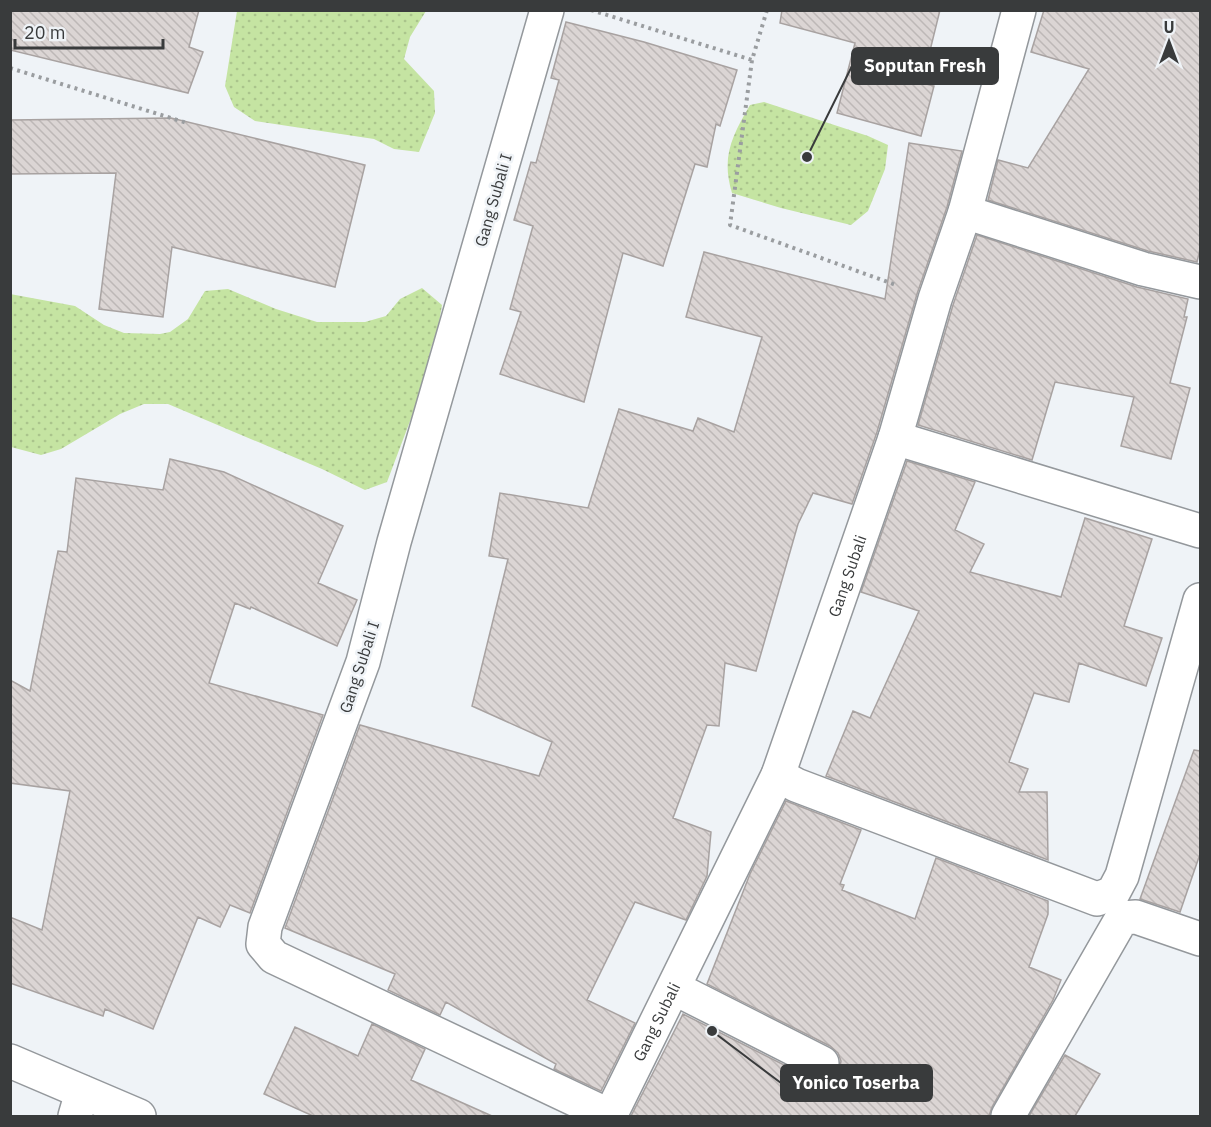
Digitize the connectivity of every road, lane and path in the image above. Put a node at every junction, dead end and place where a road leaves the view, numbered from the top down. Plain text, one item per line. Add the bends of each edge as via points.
1 (548, 10) edge
2 (591, 10) edge
3 (766, 10) edge
4 (1019, 10) edge
5 (752, 60) junction
6 (10, 68) edge
7 (187, 123) dead end
8 (965, 212) junction
9 (1200, 282) edge
10 (935, 299) junction
11 (895, 438) junction
12 (1200, 531) edge
13 (1200, 600) edge
14 (778, 775) junction
15 (1200, 939) edge
16 (674, 988) junction
17 (10, 1061) edge
18 (822, 1063) dead end
19 (78, 1104) edge
20 (139, 1116) edge
21 (610, 1116) edge
22 (1008, 1116) edge

1 - 21 street, Gang Subali I via 363,662 265,927 263,944 274,957
2 - 5 path
3 - 5 path
4 - 8 street, Gang Subali
5 - 10 path via 730,225
6 - 7 path
8 - 9 street via 1143,269
8 - 10 street, Gang Subali
10 - 11 street, Gang Subali
11 - 12 street
11 - 14 street, Gang Subali
13 - 14 street via 1122,876 1113,893 1097,899
14 - 16 street, Gang Subali
15 - 22 street via 1136,917 1122,918
16 - 18 street
16 - 21 street, Gang Subali
17 - 19 street
19 - 20 street

